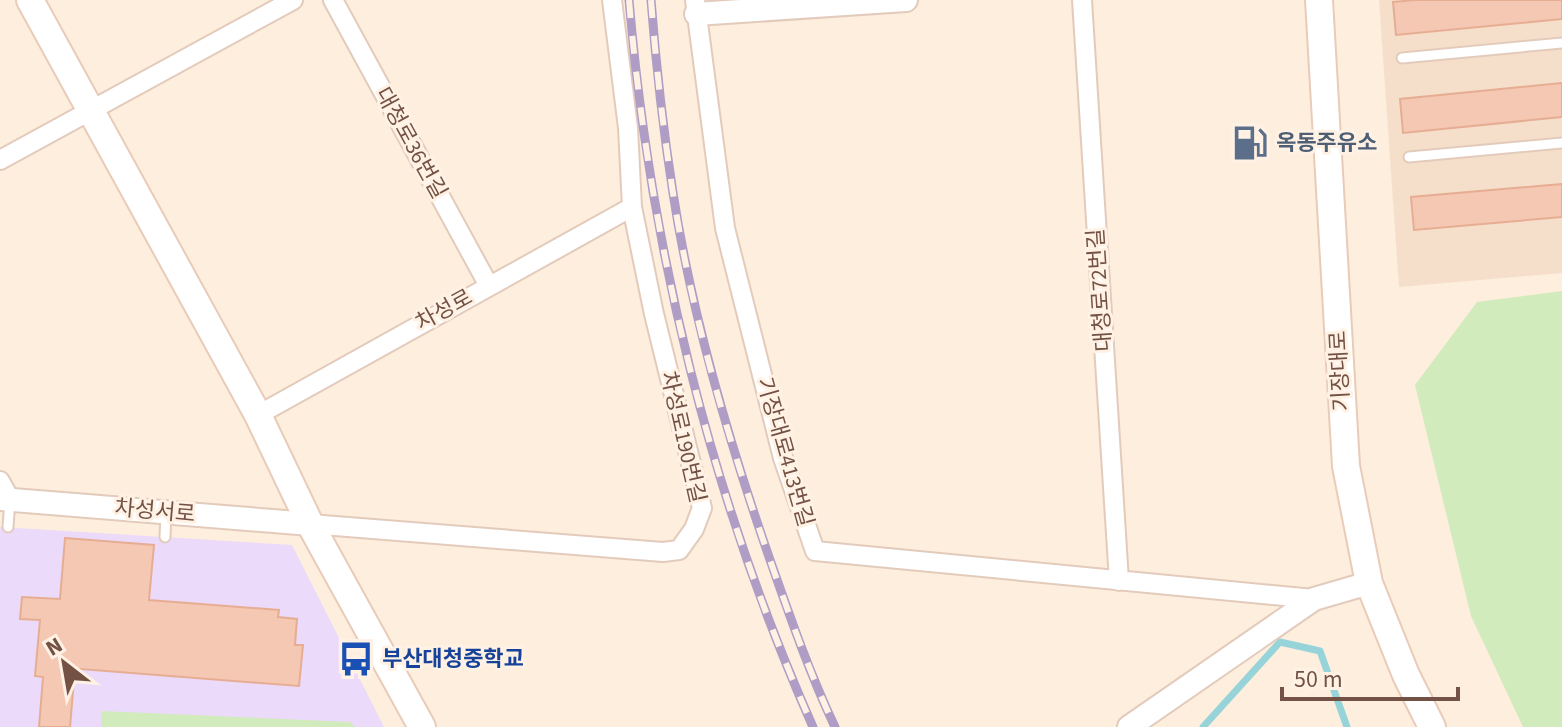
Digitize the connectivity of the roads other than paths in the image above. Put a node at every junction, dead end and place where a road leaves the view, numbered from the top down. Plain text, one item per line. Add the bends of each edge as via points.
1 (30, 0) edge
2 (293, 0) edge
3 (333, 0) edge
4 (612, 0) edge
5 (906, 0) edge
6 (1082, 0) edge
7 (1319, 0) edge
8 (696, 7) edge
9 (1562, 43) edge
10 (1402, 58) dead end
11 (92, 110) junction
12 (1562, 143) edge
13 (1409, 157) dead end
14 (0, 160) edge
15 (632, 207) junction
16 (489, 286) junction
17 (258, 415) junction
18 (3, 493) edge
19 (166, 512) junction
20 (310, 524) junction
21 (8, 527) dead end
22 (165, 537) dead end
23 (1119, 581) junction
24 (1369, 583) junction
25 (1314, 599) junction
26 (422, 727) edge
27 (1129, 727) edge
28 (1432, 727) edge

1 - 11 main road
2 - 11 street
3 - 16 street, 대청로36번길
4 - 15 street, 차성로190번길
5 - 8 street
6 - 23 street, 대청로72번길
7 - 24 main road, 기장대로 via 1346,466
8 - 23 street, 기장대로413번길 via 725,228 783,458 815,551
9 - 10 lane
11 - 14 street
11 - 17 main road
12 - 13 lane
15 - 16 street, 차성로
15 - 20 street, 차성로190번길 via 700,492 702,508 679,550
16 - 17 street, 차성로
17 - 20 main road
18 - 19 street, 차성서로
18 - 21 lane
19 - 20 street, 차성서로
19 - 22 lane
20 - 26 main road
23 - 25 street, 기장대로413번길
24 - 25 street
24 - 28 main road, 기장대로
25 - 27 street

